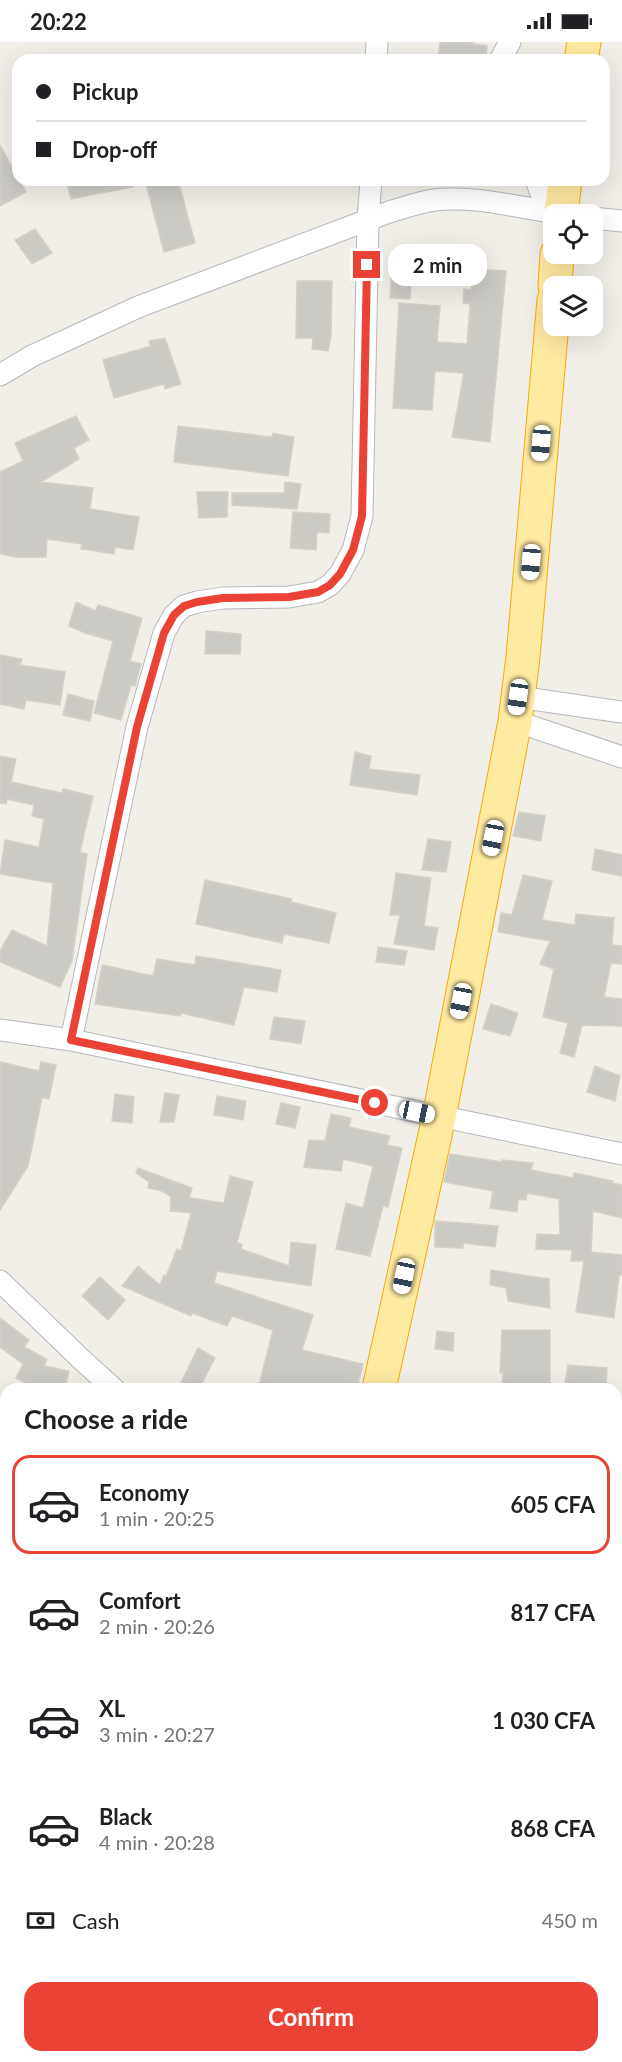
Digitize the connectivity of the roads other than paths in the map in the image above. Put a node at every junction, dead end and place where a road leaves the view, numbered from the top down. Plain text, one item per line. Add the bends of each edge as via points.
1 (370, 186) edge
2 (540, 186) edge
3 (564, 186) edge
4 (552, 204) edge
5 (561, 204) edge
6 (543, 211) edge
7 (603, 219) edge
8 (368, 220) junction
9 (622, 221) edge
10 (551, 336) edge
11 (0, 375) edge
12 (517, 709) junction
13 (622, 712) edge
14 (622, 757) edge
15 (0, 1030) edge
16 (71, 1040) junction
17 (439, 1117) junction
18 (622, 1154) edge
19 (0, 1281) edge
20 (107, 1383) edge
21 (380, 1383) edge

1 - 8 street
2 - 4 street
3 - 5 highway
6 - 8 street via 451,199
7 - 9 street
8 - 11 street via 138,307
8 - 16 street via 362,516 353,550 340,574 318,592 197,602 174,615 158,651 137,727
10 - 12 highway
12 - 13 street
12 - 14 street
12 - 17 highway
15 - 16 street
16 - 17 street
17 - 18 street
17 - 21 highway
19 - 20 street

